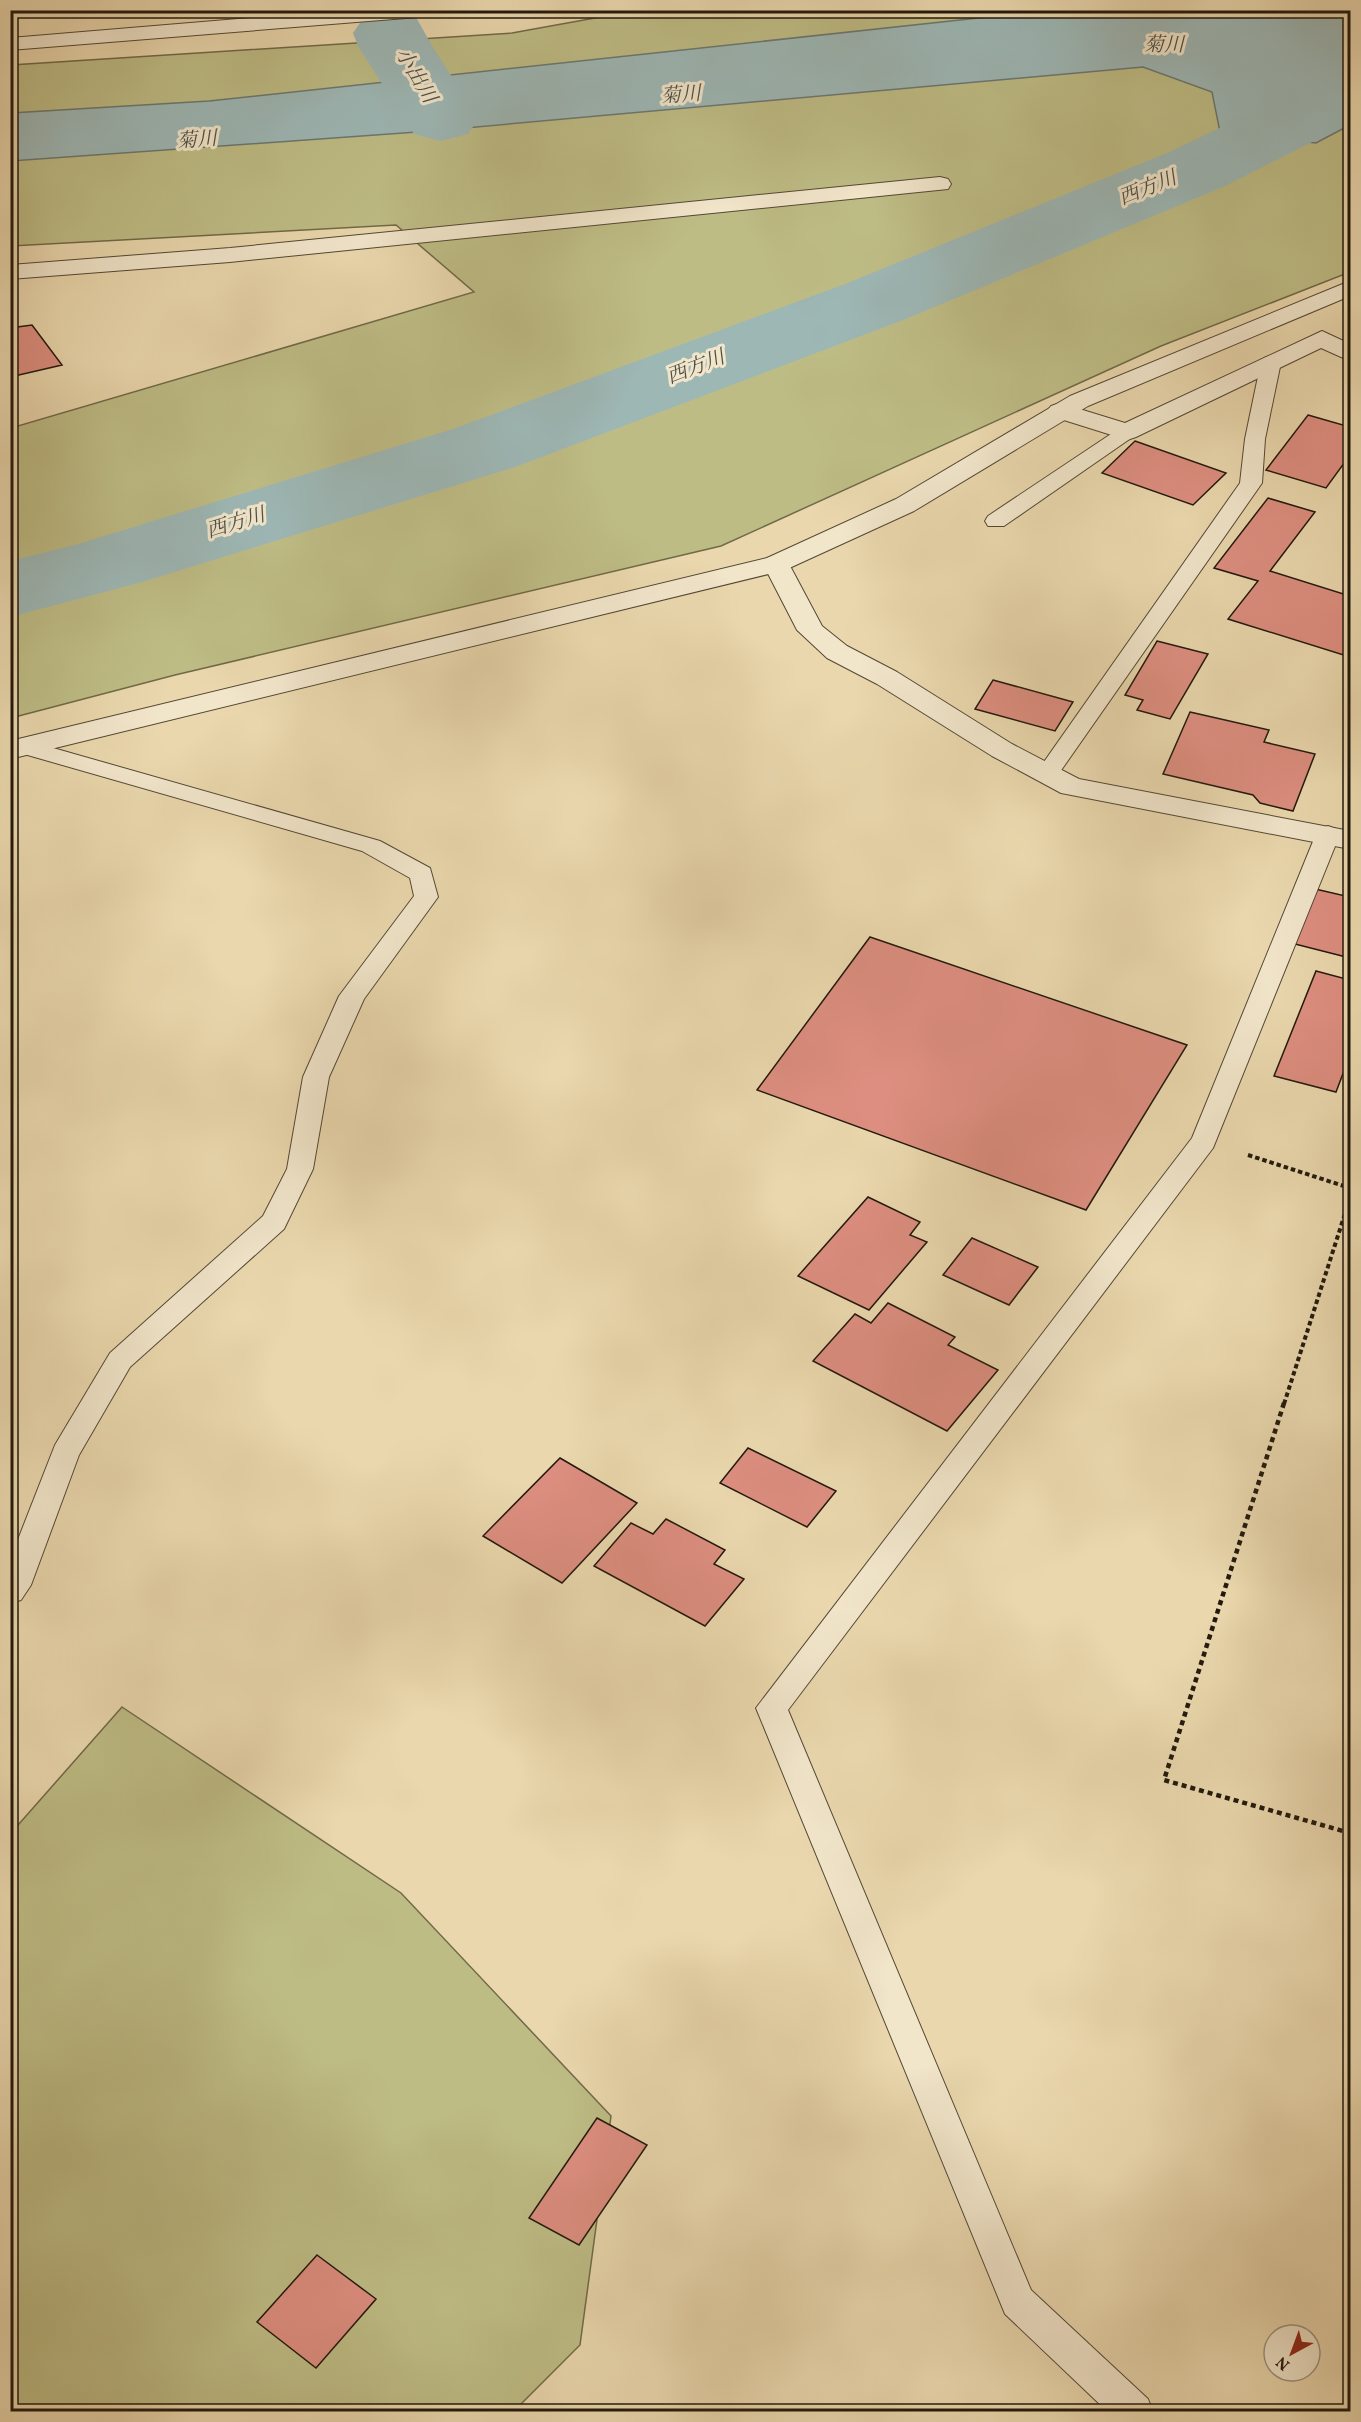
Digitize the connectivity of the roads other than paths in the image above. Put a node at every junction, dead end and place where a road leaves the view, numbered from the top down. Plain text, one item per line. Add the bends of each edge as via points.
1 (431, 10) edge
2 (10, 44) edge
3 (940, 184) dead end
4 (10, 272) edge
5 (1350, 288) edge
6 (1350, 354) edge
7 (1271, 362) junction
8 (1060, 411) junction
9 (1127, 432) junction
10 (996, 521) dead end
11 (776, 564) junction
12 (18, 749) edge
13 (1047, 774) junction
14 (1339, 837) edge
15 (10, 1592) edge
16 (1135, 2412) edge

1 - 2 street
3 - 4 street via 242,254
5 - 8 street
6 - 7 street via 1322,338
7 - 9 street
7 - 13 lane via 1254,439 1251,483
8 - 9 street
8 - 11 street via 905,505
9 - 10 lane
11 - 12 street
11 - 13 street via 811,630 837,652
12 - 15 lane via 371,846 421,874 426,897 352,996 316,1077 300,1169 274,1222 120,1360 65,1453 16,1585
13 - 14 street via 1071,787
14 - 16 lane via 1204,1141 772,1708 1018,2302

